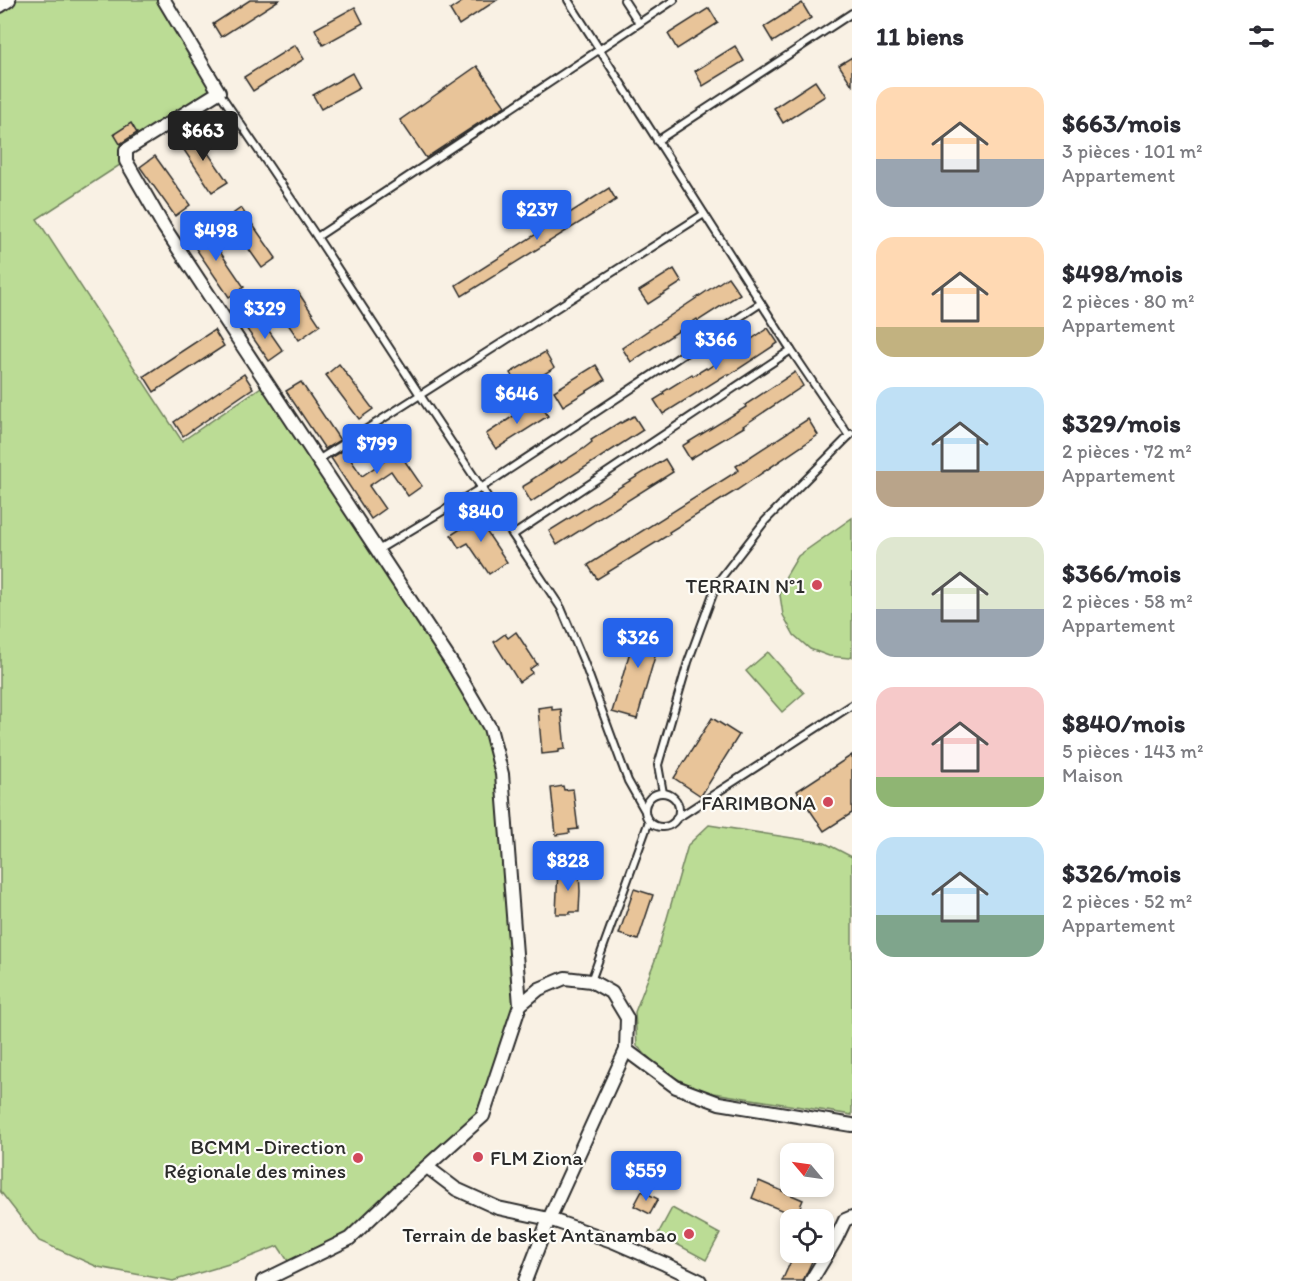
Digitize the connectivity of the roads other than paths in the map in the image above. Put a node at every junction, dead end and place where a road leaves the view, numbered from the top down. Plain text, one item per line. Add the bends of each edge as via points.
1 (9, 0) edge
2 (164, 0) edge
3 (568, 0) edge
4 (624, 0) edge
5 (674, 0) edge
6 (0, 6) edge
7 (852, 13) edge
8 (639, 23) junction
9 (599, 50) junction
10 (219, 92) junction
11 (657, 141) junction
12 (704, 214) junction
13 (317, 237) junction
14 (761, 303) junction
15 (791, 350) junction
16 (420, 395) junction
17 (850, 435) edge
18 (318, 460) junction
19 (481, 488) junction
20 (513, 535) junction
21 (378, 550) junction
22 (852, 705) edge
23 (663, 793) junction
24 (645, 811) junction
25 (676, 819) junction
26 (649, 821) junction
27 (591, 981) junction
28 (520, 1005) junction
29 (626, 1050) junction
30 (852, 1125) edge
31 (427, 1167) junction
32 (852, 1217) edge
33 (549, 1219) junction
34 (263, 1281) edge
35 (525, 1281) edge
36 (700, 1281) edge
37 (811, 1281) edge

1 - 6 street
2 - 10 street
3 - 9 lane
4 - 8 lane
5 - 8 lane
7 - 11 lane
8 - 9 lane
9 - 11 lane
9 - 13 lane
10 - 13 lane
10 - 18 street via 126,150 126,161 164,227
11 - 12 lane
12 - 14 lane
12 - 16 lane
13 - 16 lane
14 - 15 lane
14 - 19 lane
15 - 17 lane
15 - 20 lane
16 - 18 lane
16 - 19 lane
17 - 23 lane via 765,521 717,583 688,662 658,765
18 - 21 street
19 - 20 lane
19 - 21 lane
20 - 24 lane via 561,608 628,781
21 - 28 street via 490,728 502,774
22 - 25 lane
23 - 24 lane via 652,796
23 - 25 lane via 677,803
24 - 26 lane
25 - 26 lane via 663,827
26 - 27 lane
27 - 28 street via 565,978 538,989
27 - 29 street via 612,993 627,1018
28 - 31 street via 483,1116
29 - 30 street via 676,1087 719,1103
29 - 33 street
31 - 33 street via 456,1189 498,1208
31 - 34 street via 349,1239
32 - 37 street via 845,1220
33 - 35 street
33 - 36 street via 612,1241

